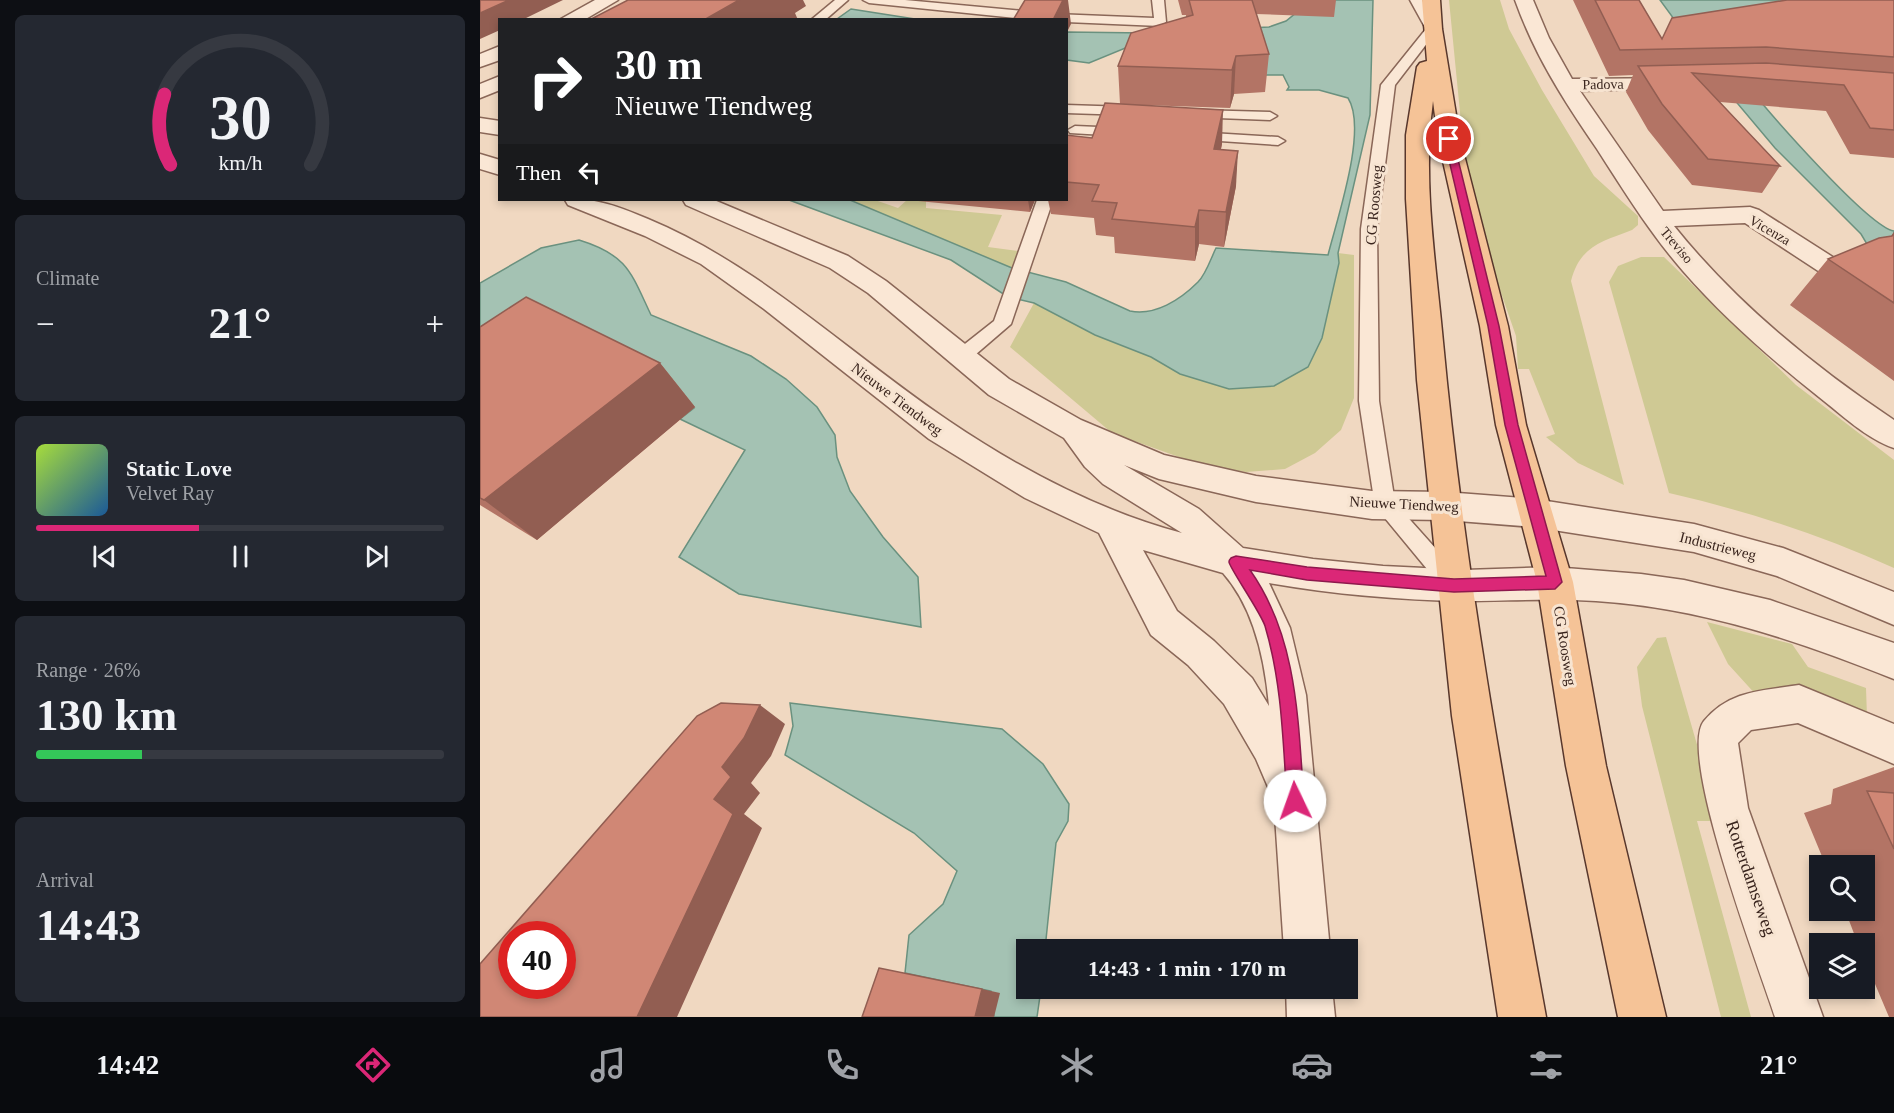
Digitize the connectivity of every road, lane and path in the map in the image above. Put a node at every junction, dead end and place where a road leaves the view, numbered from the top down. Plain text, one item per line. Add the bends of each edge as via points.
1 (609, 0) edge
2 (842, 0) edge
3 (869, 0) edge
4 (1158, 0) edge
5 (1416, 0) edge
6 (1524, 0) edge
7 (1431, 15) edge
8 (572, 18) edge
9 (820, 18) edge
10 (1055, 18) edge
11 (1068, 18) edge
12 (1174, 21) edge
13 (1160, 22) junction
14 (498, 53) edge
15 (480, 61) edge
16 (1689, 82) edge
17 (498, 83) edge
18 (1564, 85) junction
19 (480, 92) edge
20 (1068, 109) edge
21 (1141, 112) edge
22 (1176, 113) edge
23 (1270, 116) dead end
24 (480, 125) edge
25 (498, 128) edge
26 (1071, 129) edge
27 (1135, 133) edge
28 (1182, 136) edge
29 (1278, 141) dead end
30 (480, 161) edge
31 (498, 167) edge
32 (579, 201) edge
33 (697, 201) edge
34 (1045, 201) edge
35 (1655, 219) junction
36 (1841, 274) edge
37 (962, 356) junction
38 (1070, 428) junction
39 (1894, 436) edge
40 (1385, 506) junction
41 (1445, 506) junction
42 (1534, 513) junction
43 (1112, 525) junction
44 (1236, 562) junction
45 (1555, 582) junction
46 (1454, 585) junction
47 (1894, 609) edge
48 (1894, 660) edge
49 (1894, 744) edge
50 (1295, 801) junction
51 (1306, 939) edge
52 (1310, 999) edge
53 (1311, 1017) edge
54 (1522, 1017) edge
55 (1642, 1017) edge
56 (1799, 1017) edge

1 - 8 street
2 - 9 lane
3 - 10 lane
4 - 13 lane
5 - 7 lane, CG Roosweg
6 - 18 street, Treviso via 1536,35
7 - 40 lane, CG Roosweg via 1388,85 1372,194 1369,401
7 - 41 main road via 1417,135 1418,199
7 - 42 main road, CG Roosweg via 1460,192 1494,326 1511,425
11 - 13 lane
12 - 13 lane
14 - 15 street
16 - 18 street, Padova
17 - 19 street
18 - 35 street, Treviso
20 - 21 lane
22 - 23 lane
24 - 25 street
26 - 27 lane
28 - 29 lane
30 - 31 street
32 - 43 street, Nieuwe Tiendweg via 724,267 906,408 976,456
33 - 37 street, Nieuwe Tiendweg via 839,262 877,287
34 - 37 lane via 1002,324
35 - 36 street, Vicenza via 1750,215
35 - 39 street, Treviso via 1705,279 1780,348
37 - 38 street, Nieuwe Tiendweg via 999,387
38 - 40 street, Nieuwe Tiendweg via 1159,466 1207,479
38 - 44 street, Nieuwe Tiendweg via 1107,469 1190,521
40 - 41 street, Nieuwe Tiendweg
40 - 46 lane
41 - 42 street, Nieuwe Tiendweg
41 - 46 main road
42 - 45 main road, CG Roosweg
42 - 47 street, Industrieweg via 1694,538 1738,549 1783,563
43 - 44 street, Nieuwe Tiendweg
43 - 50 street via 1164,623 1238,691 1270,745
44 - 46 street, Nieuwe Tiendweg via 1307,574
44 - 50 street via 1271,623 1283,666
45 - 46 street, Nieuwe Tiendweg
45 - 48 street via 1664,593 1740,606
45 - 55 main road, CG Roosweg via 1586,766
46 - 54 main road
49 - 56 street, Rotterdamseweg via 1799,705 1741,713 1717,736 1727,808
50 - 51 street
52 - 53 street

